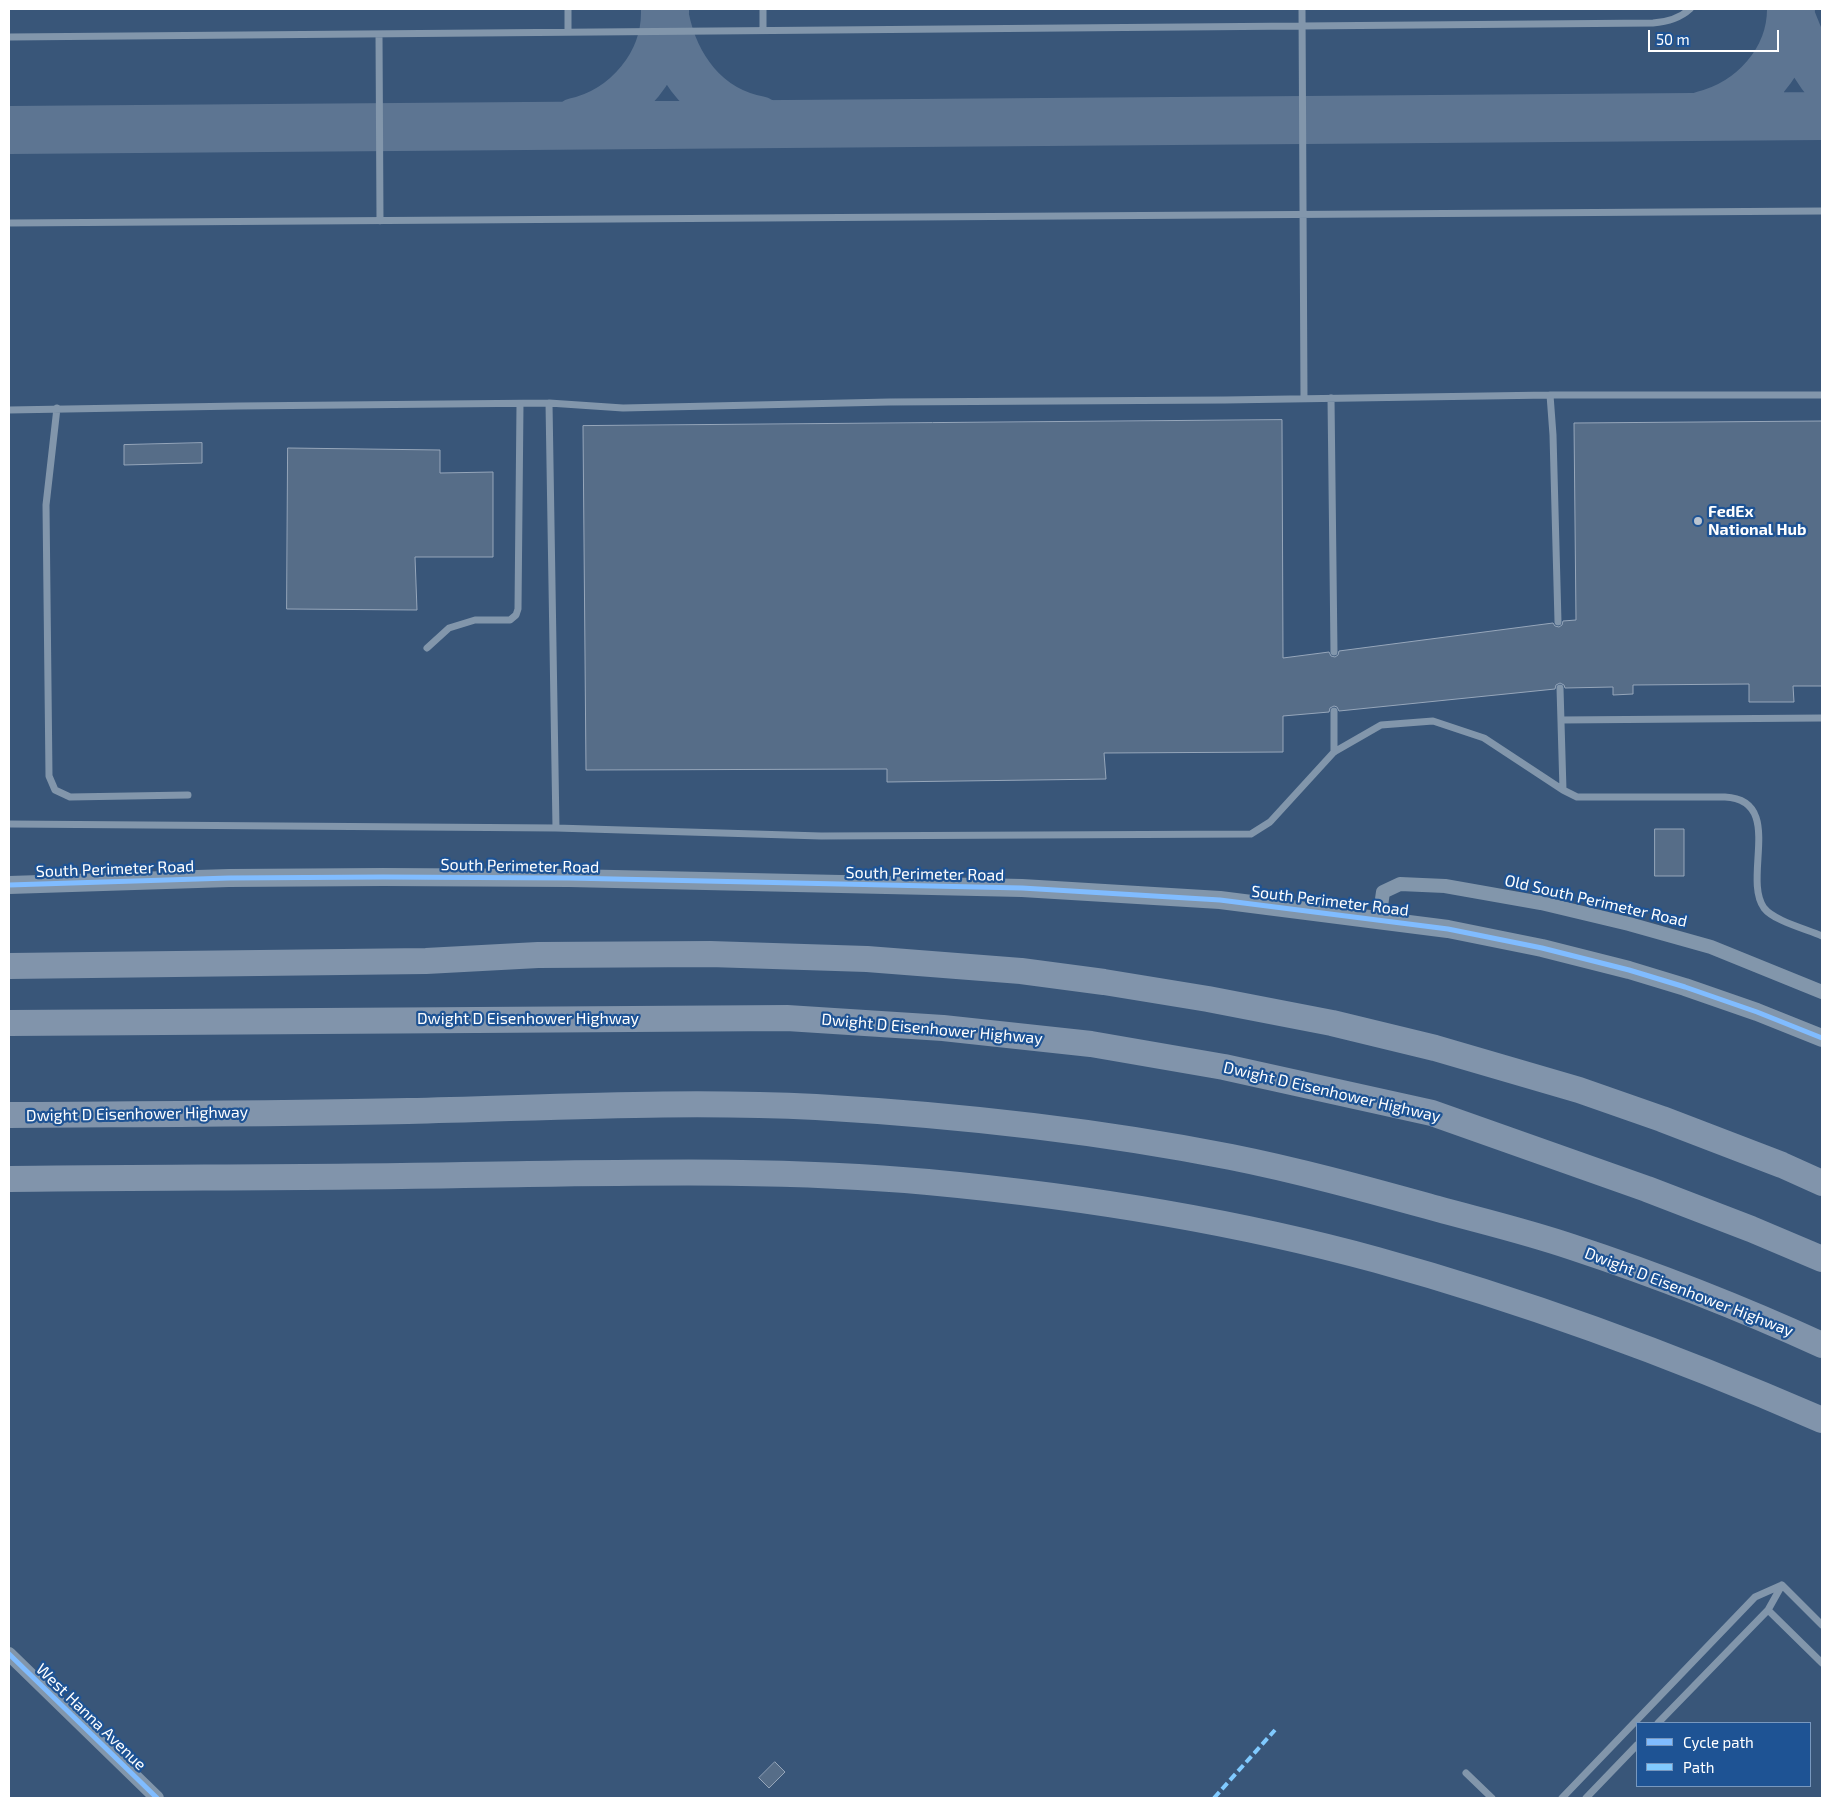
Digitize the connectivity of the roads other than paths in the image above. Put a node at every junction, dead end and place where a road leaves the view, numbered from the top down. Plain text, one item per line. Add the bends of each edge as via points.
1 (568, 9) edge
2 (763, 9) edge
3 (1302, 9) edge
4 (1690, 9) edge
5 (1301, 26) junction
6 (763, 30) junction
7 (568, 31) junction
8 (379, 34) junction
9 (9, 37) edge
10 (1822, 210) edge
11 (1302, 213) junction
12 (380, 221) junction
13 (9, 222) edge
14 (1550, 395) junction
15 (1822, 396) edge
16 (1304, 398) junction
17 (1332, 398) junction
18 (520, 404) junction
19 (549, 404) junction
20 (56, 408) junction
21 (9, 410) edge
22 (1558, 622) dead end
23 (427, 648) dead end
24 (1334, 652) dead end
25 (1560, 688) dead end
26 (1334, 711) dead end
27 (1822, 718) edge
28 (1561, 720) junction
29 (1334, 752) junction
30 (1563, 790) junction
31 (188, 795) dead end
32 (9, 824) edge
33 (556, 828) junction
34 (9, 885) edge
35 (1379, 920) junction
36 (1822, 936) edge
37 (9, 966) edge
38 (1822, 992) edge
39 (9, 1023) edge
40 (1822, 1038) edge
41 (9, 1115) edge
42 (9, 1179) edge
43 (1822, 1183) edge
44 (1822, 1259) edge
45 (1822, 1345) edge
46 (1822, 1420) edge
47 (1782, 1585) junction
48 (1768, 1610) junction
49 (1822, 1625) edge
50 (9, 1654) edge
51 (1822, 1662) edge
52 (1659, 1722) edge
53 (1636, 1746) edge
54 (1466, 1773) dead end
55 (157, 1798) edge
56 (1492, 1798) edge
57 (1562, 1798) edge
58 (1586, 1798) edge

1 - 7 lane
2 - 6 lane
3 - 5 lane
4 - 5 lane via 1673,20 1653,23
5 - 6 lane
5 - 11 lane
6 - 7 lane
7 - 8 lane
8 - 9 lane
8 - 12 lane
10 - 11 lane
11 - 12 lane
11 - 16 lane
12 - 13 lane
14 - 15 lane
14 - 17 lane
14 - 22 lane
16 - 17 lane
16 - 19 lane via 727,401 623,408
17 - 24 lane
18 - 19 lane
18 - 20 lane
18 - 23 lane via 516,616 510,620 475,620 449,628
19 - 33 lane
20 - 21 lane
20 - 31 lane via 46,505 50,776 55,790 70,797
25 - 28 lane
26 - 29 lane
27 - 28 lane
28 - 30 lane
29 - 30 lane via 1381,725 1433,721 1484,738
29 - 33 lane via 1270,822 1251,834 822,836
30 - 36 lane via 1578,797 1725,797 1742,800 1756,816 1758,890 1762,906 1772,915
32 - 33 lane
34 - 35 street, South Perimeter Road via 383,877 1022,888 1220,900
35 - 38 street, Old South Perimeter Road via 1383,892 1400,884 1445,886 1541,903 1638,926 1711,947
35 - 40 street, South Perimeter Road via 1448,929 1619,968 1685,987
37 - 43 highway via 710,954 867,959 1021,971 1208,999 1332,1022 1444,1050 1652,1116
39 - 44 highway, Dwight D Eisenhower Highway via 787,1018 943,1028 1091,1044 1224,1068 1432,1113 1647,1189
41 - 45 highway, Dwight D Eisenhower Highway via 768,1106 927,1115 1052,1128 1240,1159 1456,1214 1569,1246 1754,1315
42 - 46 highway via 712,1173 886,1179 1026,1193 1169,1214 1375,1260 1540,1309 1724,1378
47 - 48 lane
47 - 49 lane
47 - 57 lane via 1755,1597
48 - 51 lane
48 - 52 lane
50 - 55 street, West Hanna Avenue
53 - 58 lane
54 - 56 lane

